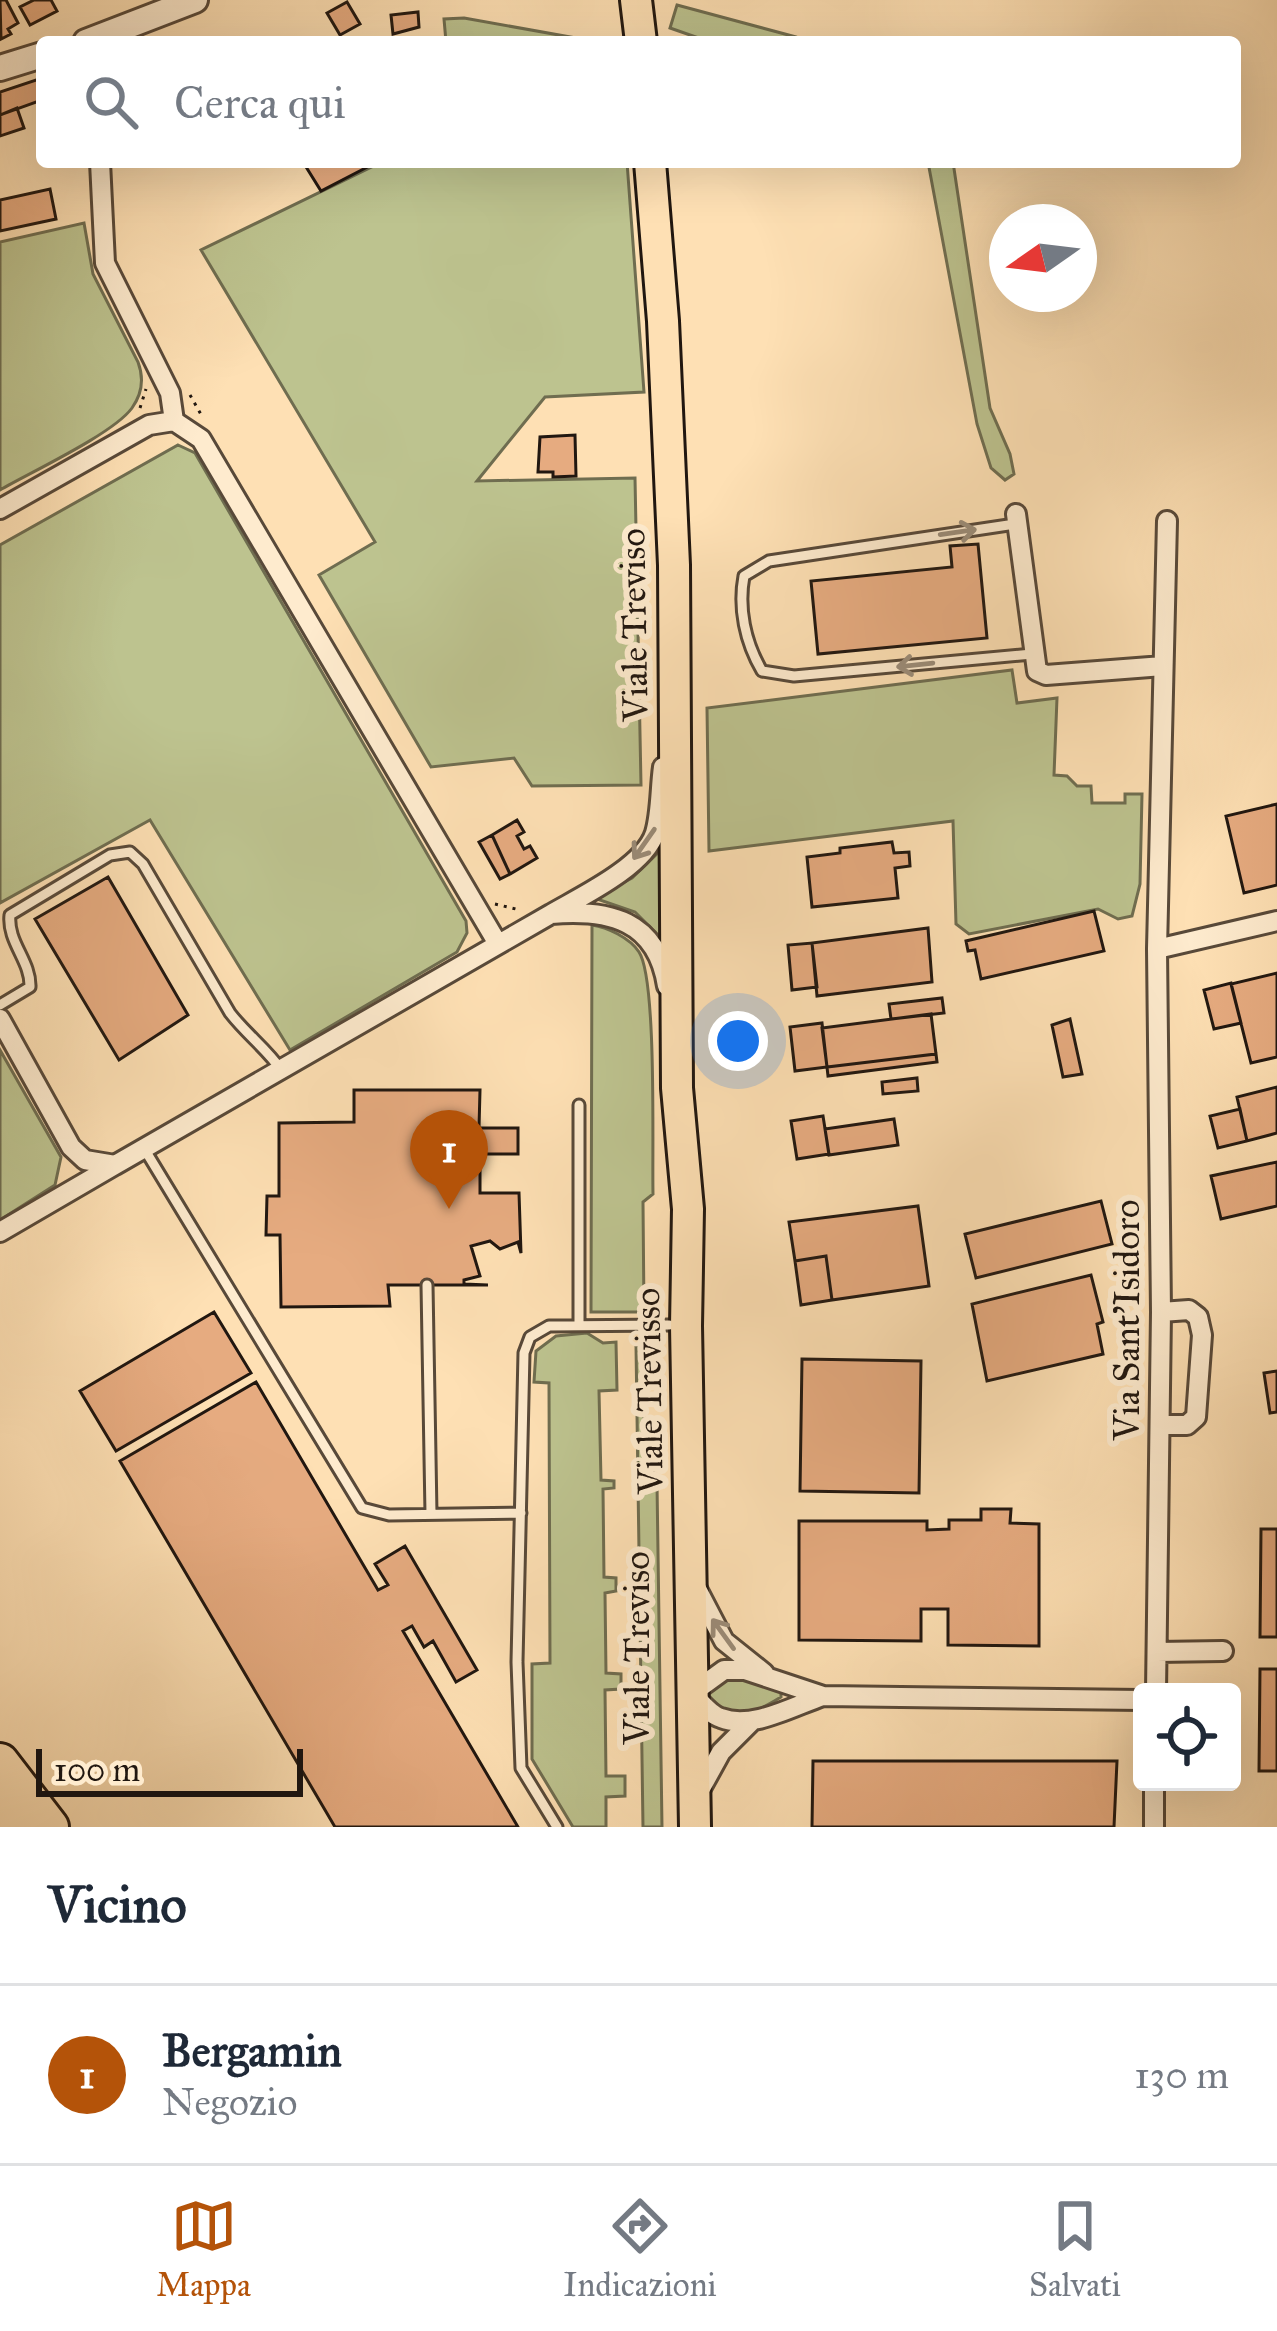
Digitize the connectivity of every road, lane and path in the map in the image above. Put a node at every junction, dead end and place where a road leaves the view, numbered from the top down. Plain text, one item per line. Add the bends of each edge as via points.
1 (195, 0) edge
2 (636, 0) edge
3 (107, 36) edge
4 (640, 36) edge
5 (36, 58) edge
6 (0, 68) edge
7 (100, 168) edge
8 (650, 168) edge
9 (155, 363) junction
10 (134, 414) dead end
11 (174, 422) junction
12 (0, 509) edge
13 (1017, 519) joint
14 (1167, 521) dead end
15 (674, 565) junction
16 (1032, 654) junction
17 (1163, 666) junction
18 (551, 914) junction
19 (1277, 921) edge
20 (498, 944) junction
21 (1157, 949) junction
22 (0, 1005) edge
23 (0, 1019) edge
24 (282, 1072) junction
25 (677, 1088) junction
26 (579, 1105) dead end
27 (145, 1150) junction
28 (115, 1165) junction
29 (688, 1209) junction
30 (0, 1232) edge
31 (427, 1285) dead end
32 (1161, 1312) junction
33 (579, 1325) junction
34 (669, 1325) junction
35 (688, 1416) junction
36 (1160, 1425) junction
37 (674, 1498) junction
38 (521, 1513) junction
39 (431, 1514) junction
40 (691, 1574) junction
41 (1222, 1651) dead end
42 (1157, 1652) junction
43 (772, 1680) junction
44 (1156, 1683) edge
45 (692, 1693) junction
46 (823, 1696) junction
47 (1133, 1700) edge
48 (753, 1720) junction
49 (0, 1762) edge
50 (1154, 1791) edge
51 (0, 1805) edge
52 (687, 1823) edge
53 (16, 1827) edge
54 (50, 1827) edge
55 (557, 1827) edge
56 (1154, 1827) edge

1 - 3 street
2 - 4 main road
5 - 6 street
7 - 9 street via 105,263
8 - 15 main road, Viale Treviso
9 - 10 path via 146,368
9 - 11 street
11 - 12 street via 148,425
11 - 20 street via 201,439
13 - 16 street
16 -> 13 lane via 794,676 763,670 750,651 740,597 744,576 769,560
14 - 17 street, Via Sant'Isidoro
15 -> 18 street via 655,834 614,876
15 - 25 main road, Viale Treviso
16 - 17 street via 1046,675
17 - 21 street, Via Sant'Isidoro
18 - 20 street
18 - 25 street via 590,910 644,934 665,976
19 - 21 street
20 - 24 street
21 - 32 street, Via Sant'Isidoro
22 - 24 lane via 30,987 10,915 110,855 130,852 230,1013
23 - 28 street via 71,1147 86,1160
24 - 27 street
25 - 29 main road, Viale Trevisso
25 - 34 main road, Viale Treviso
26 - 33 lane
27 - 28 street
27 - 39 lane via 362,1508
28 - 30 street
29 - 34 lane via 679,1320
29 - 35 main road, Viale Trevisso
31 - 39 lane
32 - 36 street, Via Sant'Isidoro
32 - 36 street via 1189,1310 1202,1335 1196,1417
33 - 34 lane
33 - 38 lane via 539,1330 524,1353
34 - 35 lane via 679,1333
34 - 37 main road, Viale Treviso
35 - 40 main road, Viale Trevisso
36 - 42 street, Via Sant'Isidoro
37 - 45 street via 682,1520 683,1671
37 - 52 main road, Viale Treviso
38 - 39 lane
38 - 55 lane via 521,1768
43 -> 40 street via 724,1641
40 - 45 main road, Viale Trevisso
41 - 42 street
42 - 44 street, Via Sant'Isidoro
43 - 45 street via 724,1670
43 - 46 street
45 - 48 street via 717,1718
45 - 52 main road, Viale Treviso
46 - 47 street
46 - 48 street
48 - 52 street via 721,1752
49 - 54 highway
50 - 56 street
51 - 53 highway

